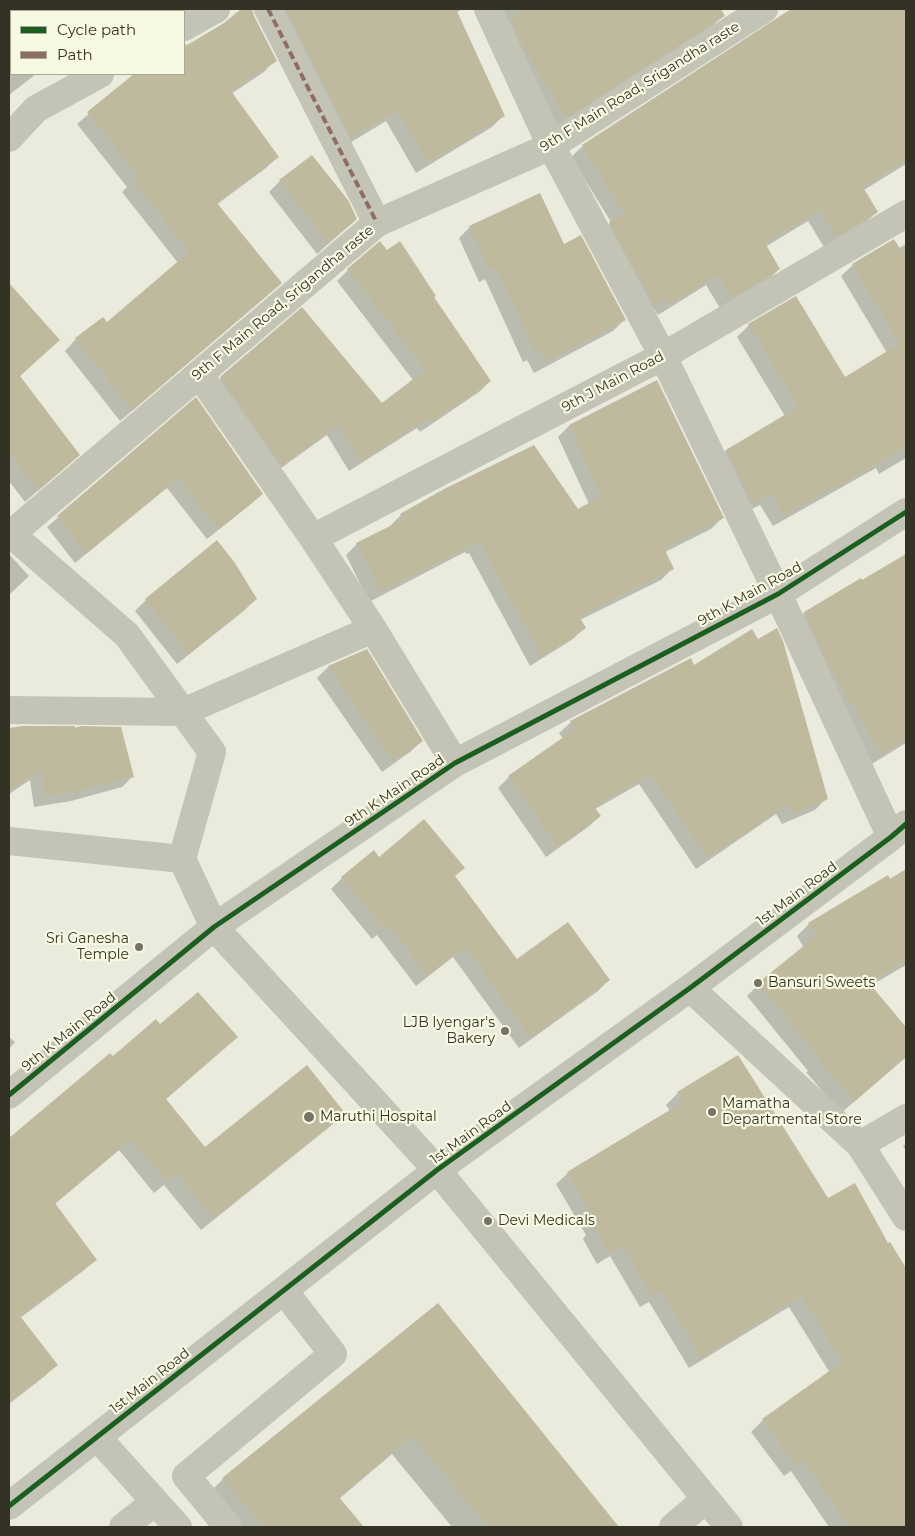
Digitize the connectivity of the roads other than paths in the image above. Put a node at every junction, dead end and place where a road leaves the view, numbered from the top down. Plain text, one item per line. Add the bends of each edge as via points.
1 (216, 9) edge
2 (268, 9) edge
3 (488, 9) edge
4 (764, 9) edge
5 (185, 26) edge
6 (98, 75) edge
7 (9, 138) edge
8 (550, 146) junction
9 (906, 214) edge
10 (377, 223) junction
11 (663, 356) junction
12 (199, 374) junction
13 (906, 512) edge
14 (10, 532) edge
15 (313, 538) junction
16 (778, 594) junction
17 (373, 629) junction
18 (9, 710) edge
19 (183, 712) junction
20 (455, 763) junction
21 (899, 831) edge
22 (9, 841) edge
23 (182, 859) junction
24 (214, 927) junction
25 (690, 988) junction
26 (9, 1095) edge
27 (906, 1118) edge
28 (860, 1145) junction
29 (438, 1170) junction
30 (906, 1216) edge
31 (284, 1291) junction
32 (97, 1437) junction
33 (706, 1499) junction
34 (155, 1502) junction
35 (9, 1506) edge
36 (123, 1527) edge
37 (178, 1527) edge
38 (228, 1527) edge
39 (673, 1527) edge
40 (729, 1527) edge

1 - 5 street
2 - 10 street
3 - 8 street
4 - 8 street, 9th F Main Road, Srigandha raste
6 - 7 street via 36,109
8 - 10 street, 9th F Main Road, Srigandha raste
8 - 11 street
9 - 11 street, 9th J Main Road
10 - 12 street, 9th F Main Road, Srigandha raste
11 - 15 street, 9th J Main Road
11 - 16 street
12 - 14 street, 9th F Main Road, Srigandha raste
12 - 15 street
13 - 16 street, 9th K Main Road
14 - 19 street via 127,635
15 - 17 street
16 - 20 street, 9th K Main Road
16 - 21 street
17 - 19 street
17 - 20 street
18 - 19 street
19 - 23 street via 212,752
20 - 24 street, 9th K Main Road
21 - 25 street, 1st Main Road
22 - 23 street
23 - 24 street
24 - 26 street, 9th K Main Road
24 - 29 street
25 - 28 street
25 - 29 street, 1st Main Road
27 - 28 street
28 - 30 street
29 - 31 street, 1st Main Road
29 - 33 street
31 - 32 street, 1st Main Road
31 - 38 street via 333,1354 186,1476
32 - 34 street
32 - 35 street, 1st Main Road
33 - 39 street
33 - 40 street
34 - 36 street
34 - 37 street

